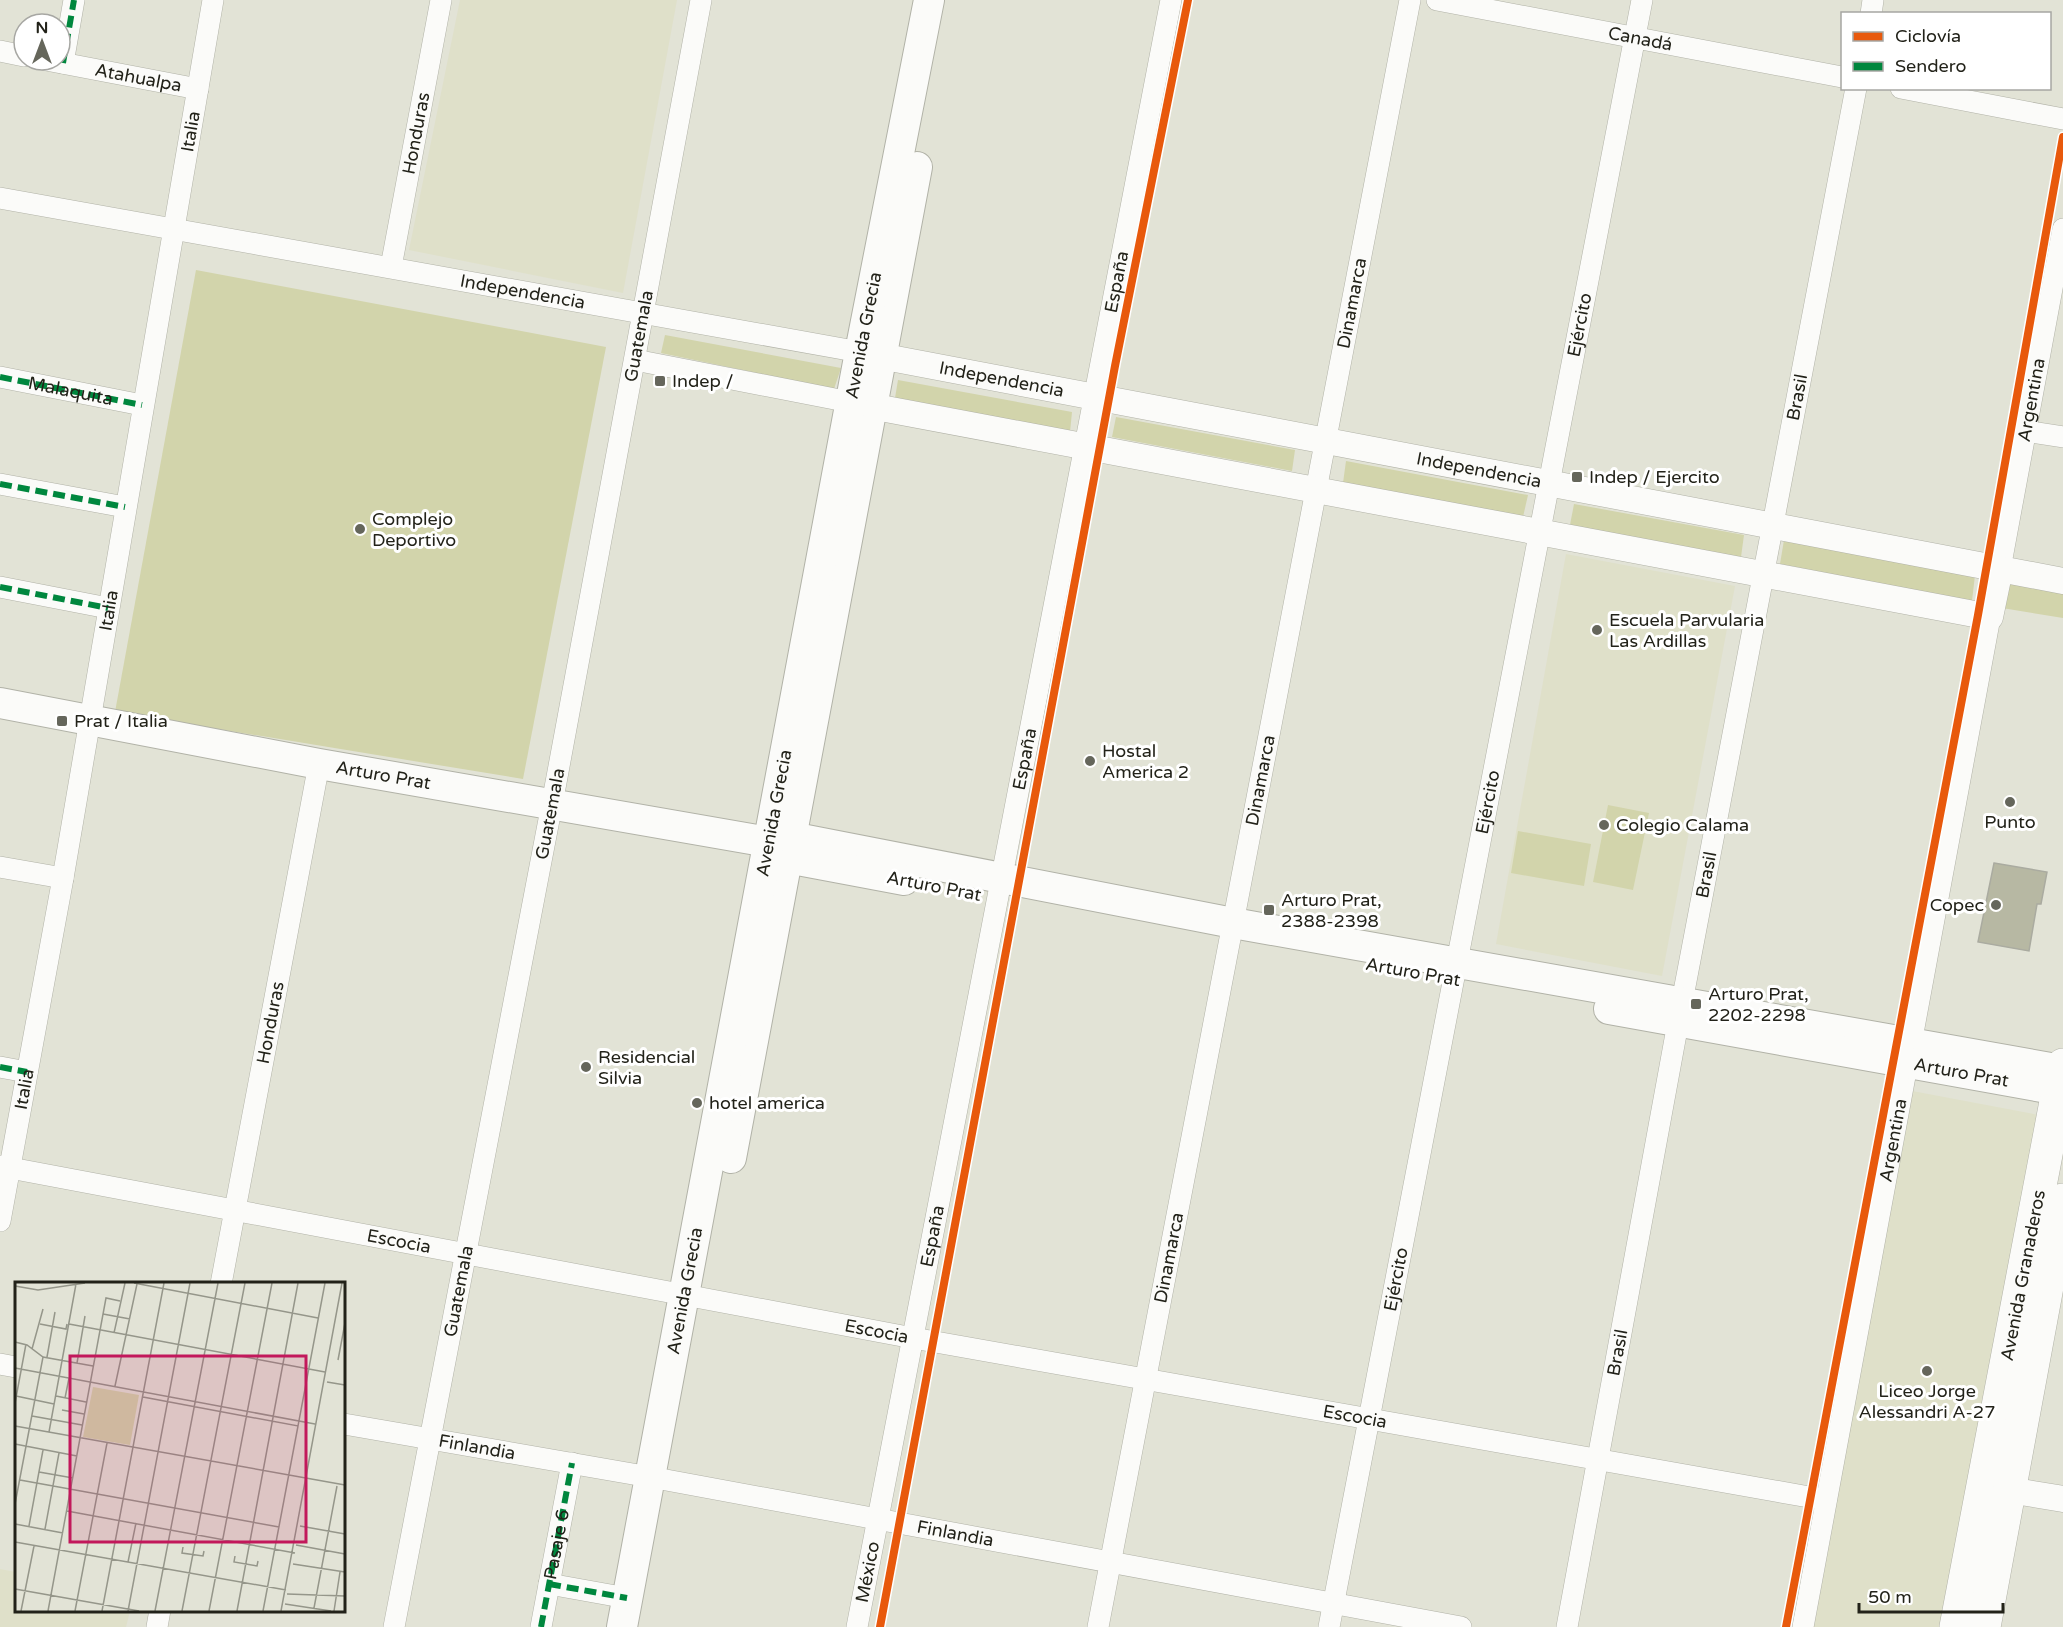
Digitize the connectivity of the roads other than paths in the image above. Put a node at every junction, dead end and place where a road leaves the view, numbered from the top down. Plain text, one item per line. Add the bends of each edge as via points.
1 (213, 0) edge
2 (441, 0) edge
3 (701, 0) edge
4 (929, 0) edge
5 (948, 0) edge
6 (1171, 0) edge
7 (1410, 0) edge
8 (1437, 0) edge
9 (1642, 0) edge
10 (1634, 38) junction
11 (72, 65) edge
12 (1841, 77) edge
13 (198, 89) junction
14 (1856, 90) edge
15 (1911, 90) edge
16 (2063, 119) edge
17 (0, 198) edge
18 (174, 229) junction
19 (2063, 229) edge
20 (390, 267) junction
21 (644, 312) junction
22 (871, 354) junction
23 (634, 360) junction
24 (0, 378) edge
25 (1094, 396) junction
26 (861, 404) junction
27 (142, 405) junction
28 (2025, 431) junction
29 (2063, 437) edge
30 (1325, 440) junction
31 (1085, 445) junction
32 (1549, 483) junction
33 (0, 484) edge
34 (1316, 489) junction
35 (125, 507) junction
36 (1773, 525) junction
37 (1539, 531) junction
38 (2000, 568) junction
39 (1764, 574) junction
40 (2063, 581) edge
41 (0, 587) edge
42 (108, 608) junction
43 (1990, 617) junction
44 (0, 703) edge
45 (90, 720) junction
46 (319, 764) junction
47 (552, 804) junction
48 (782, 846) junction
49 (0, 867) edge
50 (63, 878) junction
51 (999, 889) junction
52 (1231, 931) junction
53 (1455, 971) junction
54 (1680, 1012) junction
55 (1909, 1054) junction
56 (0, 1066) edge
57 (27, 1072) junction
58 (2062, 1077) edge
59 (5, 1167) edge
60 (2063, 1200) edge
61 (235, 1209) junction
62 (0, 1221) edge
63 (466, 1254) junction
64 (221, 1282) edge
65 (694, 1296) junction
66 (913, 1338) junction
67 (0, 1364) edge
68 (15, 1367) edge
69 (1145, 1379) junction
70 (1369, 1419) junction
71 (345, 1424) edge
72 (430, 1439) junction
73 (1598, 1460) junction
74 (573, 1463) junction
75 (660, 1479) junction
76 (2009, 1490) junction
77 (2063, 1499) edge
78 (1826, 1500) junction
79 (878, 1518) junction
80 (1110, 1560) junction
81 (549, 1584) junction
82 (1333, 1603) junction
83 (160, 1612) edge
84 (625, 1613) edge
85 (157, 1627) edge
86 (394, 1627) edge
87 (541, 1627) edge
88 (643, 1627) edge
89 (857, 1627) edge
90 (1098, 1627) edge
91 (1329, 1627) edge
92 (1461, 1627) edge
93 (1567, 1627) edge
94 (1803, 1627) edge
95 (1956, 1627) edge
96 (1984, 1627) edge

1 - 13 street, Italia
2 - 20 street, Honduras
3 - 21 street, Guatemala
4 - 22 main road, Avenida Grecia
5 - 22 main road, Avenida Grecia
6 - 25 street, España
7 - 30 street, Dinamarca
8 - 10 street, Canadá
9 - 10 street, Ejército
10 - 12 street, Canadá
10 - 32 street, Ejército
11 - 13 street, Atahualpa
13 - 18 street, Italia
14 - 36 street, Brasil
15 - 16 street
17 - 18 street, Independencia
18 - 20 street, Independencia
18 - 27 street, Italia
19 - 28 street, Argentina
20 - 21 street, Independencia
21 - 22 street, Independencia
21 - 23 street, Guatemala
22 - 25 street, Independencia
22 - 26 main road, Avenida Grecia
23 - 26 street
23 - 47 street, Guatemala
24 - 27 street, Malaquita
25 - 30 street, Independencia
25 - 31 street, España
26 - 31 street
26 - 48 main road, Avenida Grecia
27 - 35 street, Italia
28 - 29 street
28 - 38 street, Argentina
30 - 32 street, Independencia
30 - 34 street, Dinamarca
31 - 34 street
31 - 51 street, España
32 - 36 street, Independencia
32 - 37 street, Ejército
33 - 35 street
34 - 37 street
34 - 52 street, Dinamarca
35 - 42 street, Italia
36 - 38 street, Independencia
36 - 39 street, Brasil
37 - 39 street
37 - 53 street, Ejército
38 - 40 street, Independencia
38 - 43 street
39 - 43 street
39 - 54 street, Brasil
41 - 42 street
42 - 45 street, Italia
43 - 55 street, Argentina
44 - 45 main road, Arturo Prat
45 - 46 main road, Arturo Prat
45 - 50 street, Italia
46 - 47 main road, Arturo Prat
46 - 61 street, Honduras
47 - 48 main road, Arturo Prat
47 - 63 street, Guatemala
48 - 51 main road, Arturo Prat
48 - 65 main road, Avenida Grecia
49 - 50 street
50 - 57 street, Italia
51 - 52 main road, Arturo Prat
51 - 66 street, España
52 - 53 main road, Arturo Prat
52 - 69 street, Dinamarca
53 - 54 main road, Arturo Prat
53 - 70 street, Ejército
54 - 55 main road, Arturo Prat
54 - 73 street, Brasil
55 - 58 main road, Arturo Prat
55 - 78 street, Argentina
56 - 57 street
57 - 59 street, Italia
58 - 95 main road, Avenida Granaderos
59 - 61 street, Escocia
59 - 62 street, Italia
60 - 76 main road, Avenida Granaderos
61 - 63 street, Escocia
61 - 64 street, Honduras
63 - 65 street, Escocia
63 - 72 street, Guatemala
65 - 66 street, Escocia
65 - 75 main road, Avenida Grecia
66 - 69 street, Escocia
66 - 79 street, España
67 - 68 street
69 - 70 street, Escocia
69 - 80 street, Dinamarca
70 - 73 street, Escocia
70 - 82 street, Ejército
71 - 72 street, Finlandia
72 - 74 street, Finlandia
72 - 86 street, Guatemala
73 - 78 street, Escocia
73 - 93 street, Brasil
74 - 75 street, Finlandia
74 - 81 street, Pasaje 6
75 - 79 street, Finlandia
75 - 84 main road, Avenida Grecia
75 - 88 main road, Avenida Grecia
76 - 77 street
76 - 96 main road, Avenida Granaderos
78 - 94 street, Argentina
79 - 80 street, Finlandia
79 - 89 street, México
80 - 82 street, Finlandia
80 - 90 street, Dinamarca
81 - 84 street
81 - 87 street, Pasaje 6
82 - 91 street, Ejército
82 - 92 street, Finlandia
83 - 85 street

